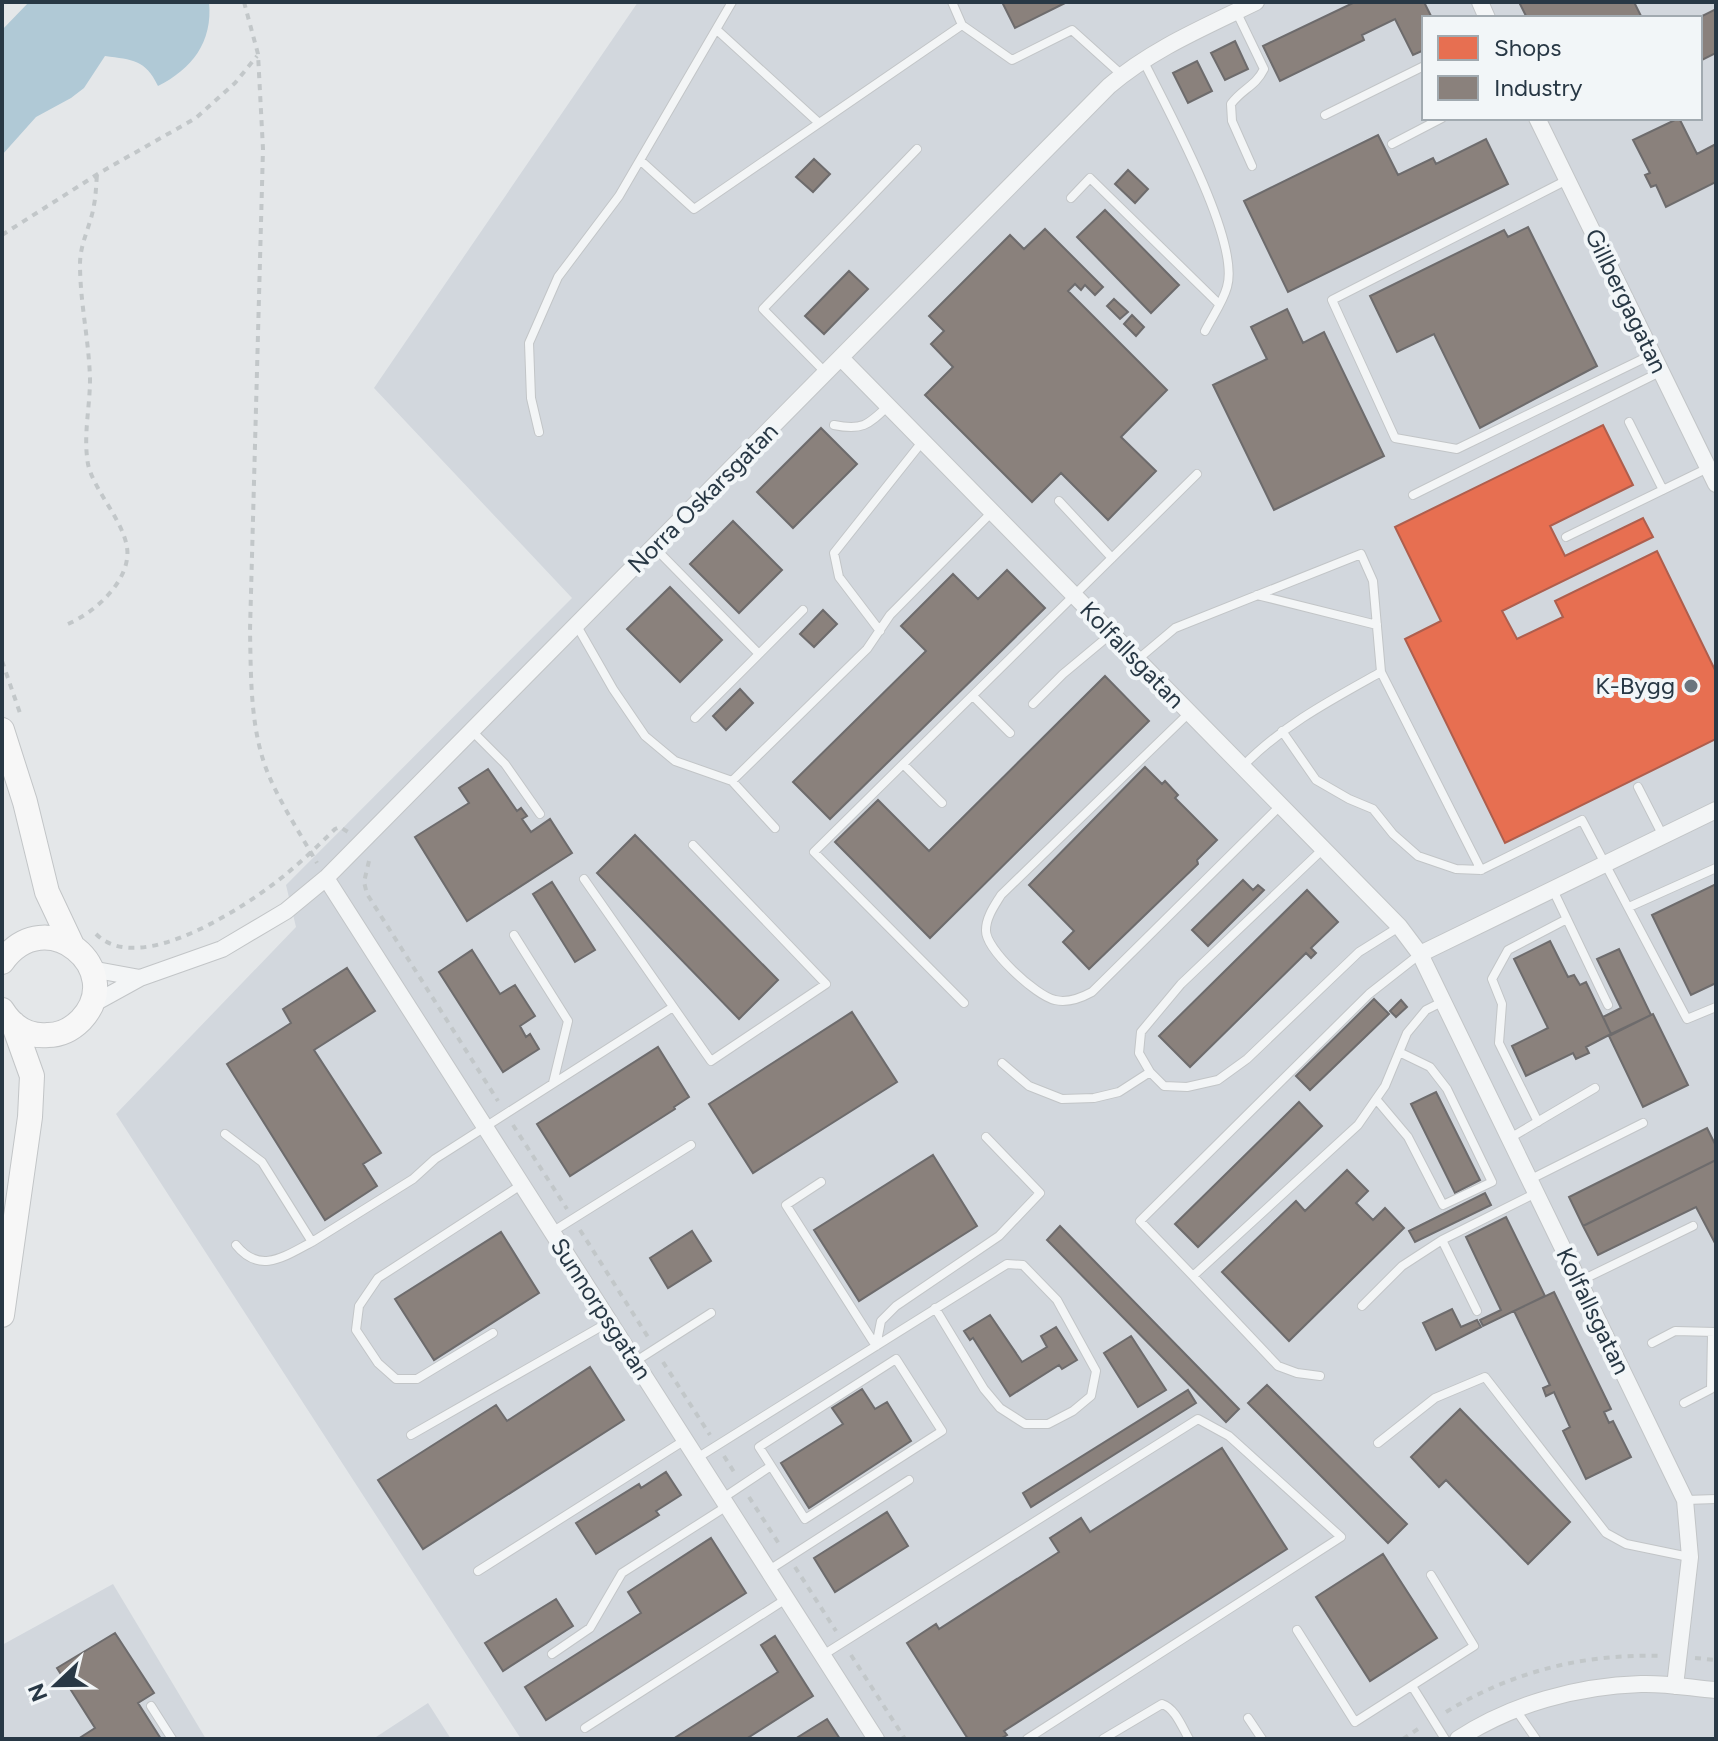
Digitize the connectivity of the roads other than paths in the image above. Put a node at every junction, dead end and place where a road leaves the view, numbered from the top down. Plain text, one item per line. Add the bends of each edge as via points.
1 (732, 2) edge
2 (952, 2) edge
3 (1256, 2) edge
4 (1236, 11) junction
5 (962, 25) junction
6 (717, 30) junction
7 (1143, 60) junction
8 (1422, 67) edge
9 (1122, 75) junction
10 (1325, 115) dead end
11 (1438, 120) edge
12 (1538, 120) edge
13 (819, 123) junction
14 (1392, 144) dead end
15 (917, 149) dead end
16 (640, 160) junction
17 (1252, 166) dead end
18 (1567, 180) junction
19 (1071, 198) dead end
20 (1219, 304) junction
21 (1205, 331) dead end
22 (1653, 354) junction
23 (841, 358) junction
24 (1661, 371) junction
25 (826, 374) junction
26 (888, 406) junction
27 (1629, 422) dead end
28 (834, 425) dead end
29 (539, 432) dead end
30 (922, 442) junction
31 (1708, 468) junction
32 (1197, 474) dead end
33 (1716, 484) edge
34 (1663, 490) junction
35 (1413, 495) dead end
36 (1059, 501) dead end
37 (992, 512) junction
38 (1566, 537) dead end
39 (654, 547) junction
40 (1112, 558) junction
41 (1257, 595) junction
42 (1073, 596) junction
43 (803, 610) dead end
44 (1377, 625) junction
45 (577, 626) junction
46 (880, 631) junction
47 (1111, 634) junction
48 (759, 654) junction
49 (1136, 661) junction
50 (1381, 672) junction
51 (973, 696) junction
52 (1033, 704) dead end
53 (1188, 714) junction
54 (695, 718) dead end
55 (13, 730) edge
56 (472, 731) junction
57 (1282, 731) junction
58 (1010, 733) dead end
59 (903, 764) junction
60 (1242, 767) junction
61 (732, 781) junction
62 (1638, 787) dead end
63 (942, 803) dead end
64 (1280, 806) junction
65 (1716, 810) edge
66 (540, 814) dead end
67 (775, 828) dead end
68 (1663, 836) junction
69 (693, 845) dead end
70 (1323, 849) junction
71 (1606, 863) junction
72 (1716, 868) edge
73 (1481, 870) junction
74 (326, 878) junction
75 (584, 879) dead end
76 (1553, 889) junction
77 (47, 892) junction
78 (1629, 907) junction
79 (1567, 919) junction
80 (1399, 926) junction
81 (514, 935) dead end
82 (72, 945) junction
83 (10, 953) edge
84 (1420, 954) junction
85 (91, 969) junction
86 (140, 978) junction
87 (1443, 1002) junction
88 (964, 1003) dead end
89 (91, 1005) junction
90 (1608, 1005) dead end
91 (673, 1007) junction
92 (1716, 1007) edge
93 (7, 1017) edge
94 (59, 1033) junction
95 (1399, 1052) junction
96 (1002, 1063) dead end
97 (1150, 1072) junction
98 (32, 1076) junction
99 (553, 1084) junction
100 (1595, 1088) dead end
101 (1376, 1099) junction
102 (1538, 1122) junction
103 (1643, 1123) dead end
104 (485, 1127) junction
105 (225, 1134) dead end
106 (986, 1137) dead end
107 (1509, 1139) junction
108 (691, 1145) dead end
109 (821, 1182) dead end
110 (522, 1184) junction
111 (1532, 1187) junction
112 (1693, 1226) dead end
113 (552, 1232) junction
114 (1442, 1240) junction
115 (312, 1242) junction
116 (236, 1245) dead end
117 (1193, 1276) junction
118 (1578, 1282) junction
119 (1362, 1306) dead end
120 (935, 1308) junction
121 (1477, 1311) dead end
122 (711, 1313) dead end
123 (2, 1315) edge
124 (610, 1322) junction
125 (493, 1333) dead end
126 (1714, 1333) edge
127 (1652, 1343) dead end
128 (876, 1346) junction
129 (635, 1362) junction
130 (1320, 1376) dead end
131 (1684, 1403) dead end
132 (411, 1435) dead end
133 (685, 1440) junction
134 (1378, 1443) dead end
135 (697, 1458) junction
136 (771, 1466) junction
137 (909, 1480) dead end
138 (1716, 1499) edge
139 (1685, 1500) junction
140 (724, 1502) junction
141 (1690, 1557) junction
142 (478, 1571) dead end
143 (768, 1571) junction
144 (1431, 1575) dead end
145 (786, 1599) junction
146 (1297, 1630) dead end
147 (552, 1654) dead end
148 (823, 1656) junction
149 (1412, 1686) junction
150 (1675, 1686) junction
151 (1716, 1690) edge
152 (151, 1706) dead end
153 (1515, 1709) junction
154 (1248, 1718) dead end
155 (585, 1728) dead end
156 (172, 1739) edge
157 (876, 1739) edge
158 (1027, 1739) edge
159 (1103, 1739) edge
160 (1189, 1739) edge
161 (1262, 1739) edge
162 (1445, 1739) edge
163 (1458, 1739) edge
164 (1536, 1739) edge

1 - 6 lane
2 - 5 lane
3 - 4 street, Norra Oskarsgatan
4 - 7 street, Norra Oskarsgatan
4 - 17 lane via 1264,69 1258,82 1231,104 1232,121
5 - 9 lane via 1012,60 1072,30
5 - 13 lane
6 - 13 lane
6 - 16 lane
7 - 9 street, Norra Oskarsgatan
7 - 20 lane via 1218,218 1229,257 1228,286
8 - 10 lane
9 - 23 street, Norra Oskarsgatan
11 - 14 lane
12 - 18 street, Gillbergagatan
13 - 16 lane via 694,209
15 - 25 lane via 763,309
16 - 29 lane via 558,277 529,343 531,398
18 - 22 street, Gillbergagatan
18 - 22 lane via 1332,300 1395,438 1457,449
19 - 20 lane via 1090,178
20 - 21 lane
22 - 24 street, Gillbergagatan
23 - 25 street, Norra Oskarsgatan
23 - 26 street, Kolfallsgatan
24 - 31 street, Gillbergagatan
24 - 35 lane
25 - 39 street, Norra Oskarsgatan
26 - 28 lane via 863,426
26 - 30 street, Kolfallsgatan
27 - 34 lane
30 - 37 street, Kolfallsgatan
30 - 46 lane via 834,553 839,577
31 - 33 street, Gillbergagatan
31 - 34 lane
32 - 40 lane
34 - 38 lane
36 - 40 lane
37 - 42 street, Kolfallsgatan
37 - 46 lane
39 - 45 street, Norra Oskarsgatan
39 - 48 lane
40 - 42 lane
41 - 44 lane
41 - 44 lane via 1361,554 1373,581
41 - 49 lane via 1175,628
42 - 47 street, Kolfallsgatan
42 - 51 lane
43 - 48 lane
44 - 50 lane
45 - 56 street, Norra Oskarsgatan
45 - 61 lane via 645,736 675,761
46 - 61 lane
47 - 49 street, Kolfallsgatan
47 - 52 lane
48 - 54 lane
49 - 53 street, Kolfallsgatan
50 - 57 lane
50 - 73 lane
51 - 58 lane
51 - 59 lane
53 - 60 street, Kolfallsgatan
53 - 64 lane via 1001,895 985,931 1035,991 1056,1001 1092,992
55 - 77 main road
56 - 66 lane via 505,764
56 - 74 street, Norra Oskarsgatan
57 - 60 lane
57 - 73 lane via 1316,780 1373,809 1418,856 1456,869
59 - 63 lane
59 - 88 lane via 814,852
60 - 64 street, Kolfallsgatan
61 - 67 lane
62 - 68 lane
64 - 70 street, Kolfallsgatan
65 - 68 street
68 - 71 street
69 - 91 lane via 826,984 711,1061
70 - 80 street, Kolfallsgatan
70 - 97 lane via 1181,984 1141,1032 1139,1053
71 - 73 lane via 1582,820
71 - 76 street
71 - 78 lane
72 - 78 lane
74 - 86 street, Norra Oskarsgatan via 286,911 222,949
74 - 104 street, Sunnorpsgatan
75 - 91 lane
76 - 79 lane
76 - 84 street
77 - 82 main road
77 - 83 main road via 37,924
78 - 92 lane via 1687,1019
79 - 90 lane
79 - 102 lane via 1508,950 1492,979 1502,1004 1499,1043
80 - 84 street, Kolfallsgatan
80 - 97 lane via 1359,952 1218,1080 1164,1086
81 - 99 lane via 568,1021
82 - 83 main road via 51,937
82 - 85 main road
84 - 87 street, Kolfallsgatan
84 - 117 lane via 1369,994 1140,1221
85 - 86 street, Norra Oskarsgatan
85 - 89 main road
86 - 89 street, Norra Oskarsgatan
87 - 95 lane via 1426,1010
87 - 107 street, Kolfallsgatan
89 - 94 main road via 78,1023
91 - 99 lane
93 - 94 main road via 30,1033
93 - 98 main road
94 - 98 main road
95 - 101 lane
95 - 101 lane via 1430,1067 1447,1089 1492,1182 1443,1205 1408,1137
96 - 97 lane via 1029,1086 1062,1099 1119,1092
98 - 123 main road via 28,1150
99 - 104 lane
100 - 102 lane
101 - 117 lane via 1358,1125
102 - 107 lane
103 - 111 lane
104 - 110 street, Sunnorpsgatan
104 - 115 lane
105 - 115 lane via 262,1162
106 - 128 lane via 1040,1193 999,1236 896,1306 881,1321
107 - 111 street, Kolfallsgatan
108 - 113 lane
109 - 128 lane via 786,1205
110 - 113 street, Sunnorpsgatan
110 - 125 lane via 378,1278 359,1306 356,1330 396,1379 417,1379
111 - 114 lane
111 - 118 street, Kolfallsgatan
112 - 118 lane
113 - 124 street, Sunnorpsgatan
114 - 119 lane via 1402,1266
114 - 121 lane
115 - 116 lane via 265,1262 246,1257
117 - 130 lane via 1278,1366
118 - 139 street, Kolfallsgatan
120 - 120 lane via 1007,1264 1023,1265 1057,1300 1096,1371 1091,1396 1048,1424 1025,1424 1000,1408 984,1389
120 - 128 lane
122 - 129 lane
124 - 129 street, Sunnorpsgatan
124 - 132 lane
126 - 127 lane via 1675,1331
126 - 131 lane via 1711,1389
128 - 135 lane
129 - 133 street, Sunnorpsgatan
133 - 135 street, Sunnorpsgatan
133 - 142 lane
134 - 141 lane via 1435,1398 1485,1377 1606,1533 1626,1544
135 - 140 street, Sunnorpsgatan
136 - 136 lane via 759,1447 896,1359 942,1431 805,1519
136 - 140 lane
137 - 143 lane
138 - 139 lane
139 - 141 street, Kolfallsgatan
140 - 143 street, Sunnorpsgatan
140 - 147 lane via 622,1573 590,1628
141 - 150 street, Kolfallsgatan
143 - 145 street, Sunnorpsgatan
144 - 149 lane via 1474,1646
145 - 148 street, Sunnorpsgatan
145 - 155 lane
146 - 149 lane via 1355,1722
148 - 157 street, Sunnorpsgatan
148 - 158 lane via 1198,1419 1229,1436 1341,1537
149 - 162 lane
150 - 151 street
150 - 153 street via 1597,1688
152 - 156 lane
153 - 163 street
153 - 164 lane
154 - 161 lane
159 - 160 lane via 1162,1704

